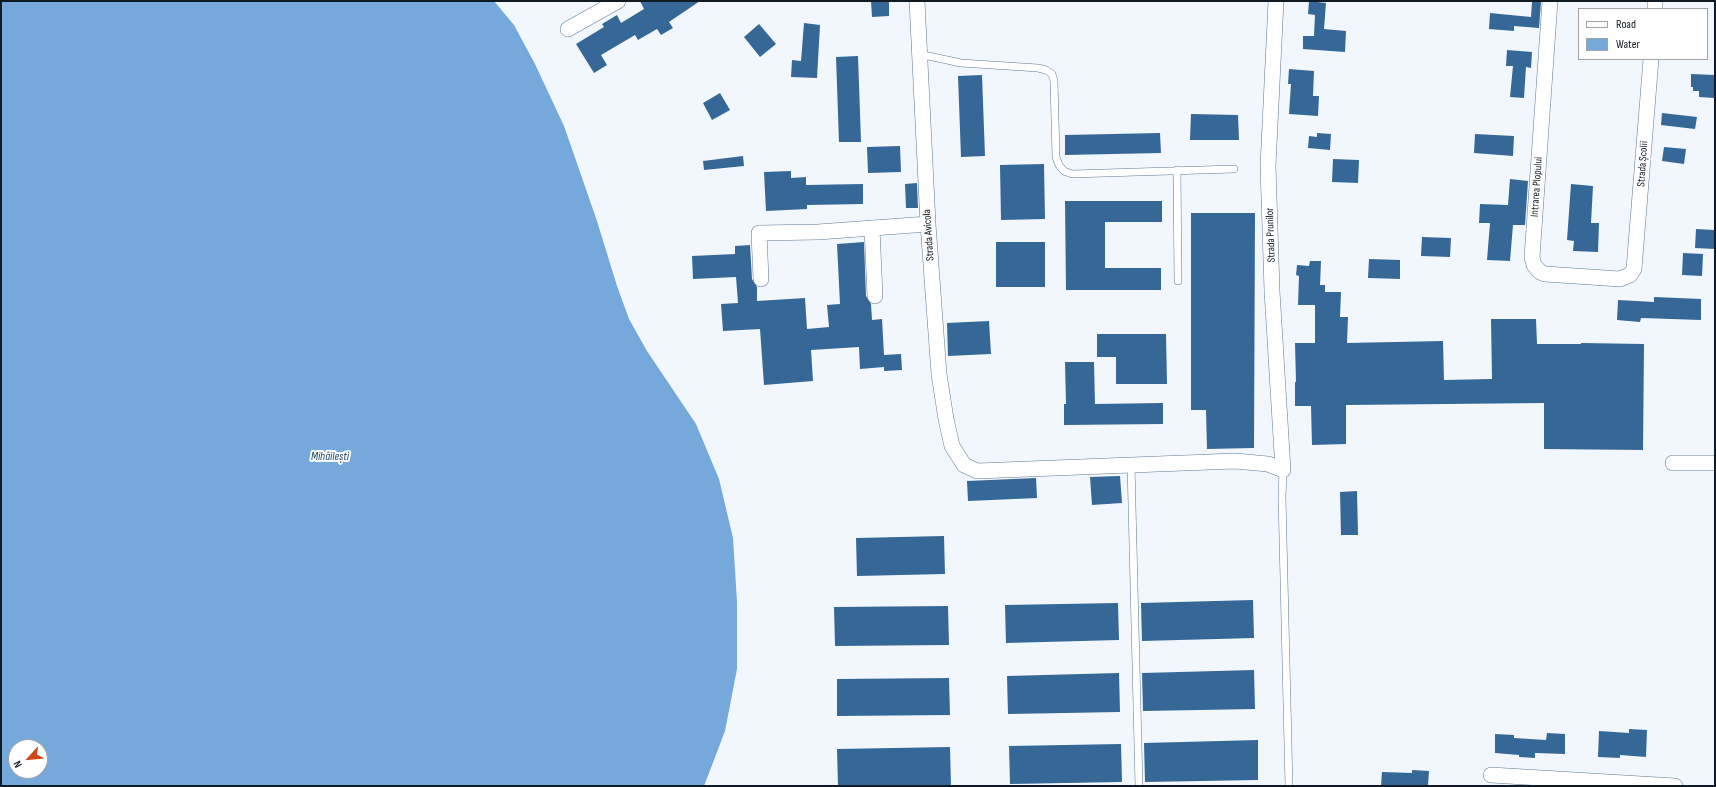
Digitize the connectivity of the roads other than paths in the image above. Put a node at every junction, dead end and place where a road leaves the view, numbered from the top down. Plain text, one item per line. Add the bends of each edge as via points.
1 (618, 1) edge
2 (917, 1) edge
3 (1276, 1) edge
4 (1550, 1) edge
5 (568, 29) dead end
6 (919, 54) junction
7 (1651, 60) edge
8 (1234, 169) dead end
9 (1177, 170) junction
10 (928, 224) junction
11 (872, 228) junction
12 (1634, 269) joint
13 (761, 279) dead end
14 (1178, 281) dead end
15 (875, 296) dead end
16 (1673, 463) dead end
17 (1715, 463) edge
18 (1131, 465) junction
19 (1283, 470) junction
20 (1491, 775) dead end
21 (1598, 784) edge
22 (1139, 786) edge
23 (1289, 786) edge
24 (1675, 786) edge

1 - 5 street
2 - 6 street, Strada Avicola
3 - 19 street, Strada Prunilor via 1268,166 1272,291
4 - 12 street, Intrarea Plopului via 1532,257 1534,266 1545,274 1620,279 1630,275
6 - 9 lane via 961,63 1046,70 1052,74 1056,157 1064,171 1072,174
6 - 10 street, Strada Avicola
7 - 12 street, Strada Școlii
8 - 9 lane
9 - 14 lane
10 - 11 street
10 - 18 street, Strada Avicola via 941,389 952,446 964,465 976,471
11 - 13 street via 759,233
11 - 15 street
16 - 17 street
18 - 19 street via 1235,461 1268,464
18 - 22 lane
19 - 23 lane
20 - 21 street
21 - 24 street

